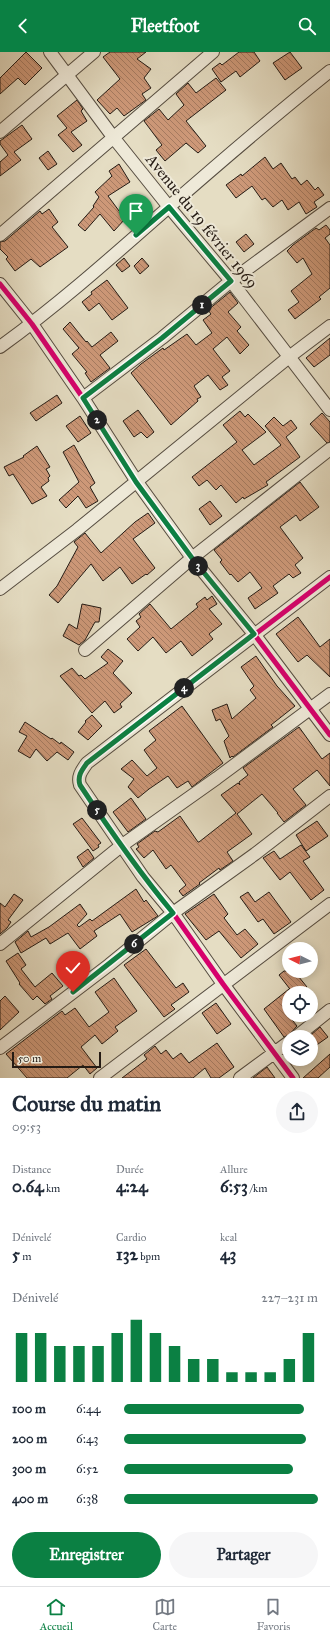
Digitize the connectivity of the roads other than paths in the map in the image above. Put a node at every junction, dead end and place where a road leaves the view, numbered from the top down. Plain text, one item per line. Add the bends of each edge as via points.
1 (50, 52) edge
2 (94, 52) edge
3 (213, 52) edge
4 (330, 71) edge
5 (67, 74) junction
6 (0, 132) edge
7 (113, 137) junction
8 (169, 207) junction
9 (330, 208) edge
10 (0, 235) edge
11 (231, 281) junction
12 (0, 284) edge
13 (32, 324) junction
14 (330, 326) edge
15 (0, 348) edge
16 (289, 357) junction
17 (83, 398) junction
18 (330, 410) edge
19 (330, 449) edge
20 (136, 482) junction
21 (192, 558) junction
22 (330, 577) edge
23 (0, 589) edge
24 (254, 634) junction
25 (85, 650) dead end
26 (330, 694) edge
27 (310, 709) junction
28 (330, 735) edge
29 (330, 796) edge
30 (121, 846) junction
31 (330, 904) edge
32 (173, 913) junction
33 (0, 944) edge
34 (223, 984) junction
35 (330, 1010) edge
36 (305, 1030) edge
37 (0, 1048) edge
38 (282, 1048) edge
39 (275, 1053) junction
40 (100, 1078) edge
41 (240, 1078) edge
42 (293, 1078) edge

1 - 5 street, Avenue du 19 février 1969
2 - 5 street
3 - 7 street
4 - 8 street
5 - 6 street
5 - 7 street, Avenue du 19 février 1969
7 - 8 street, Avenue du 19 février 1969
7 - 10 street
8 - 11 street, Avenue du 19 février 1969
8 - 13 street
9 - 11 street
11 - 16 street, Avenue du 19 février 1969
11 - 17 street
12 - 13 street
13 - 15 street
13 - 17 street
14 - 16 street
16 - 18 street, Avenue du 19 février 1969
16 - 20 street
17 - 20 street
19 - 21 street
20 - 21 street
20 - 23 street
21 - 24 street
21 - 25 street
22 - 24 street
24 - 27 street
24 - 30 street via 87,763 79,774 80,785
26 - 27 street
27 - 28 street
27 - 30 street
29 - 32 street
30 - 32 street
30 - 33 street
31 - 34 street
32 - 34 street
32 - 37 street
34 - 39 street
34 - 40 street
35 - 36 street
38 - 39 street
39 - 41 street
39 - 42 street

